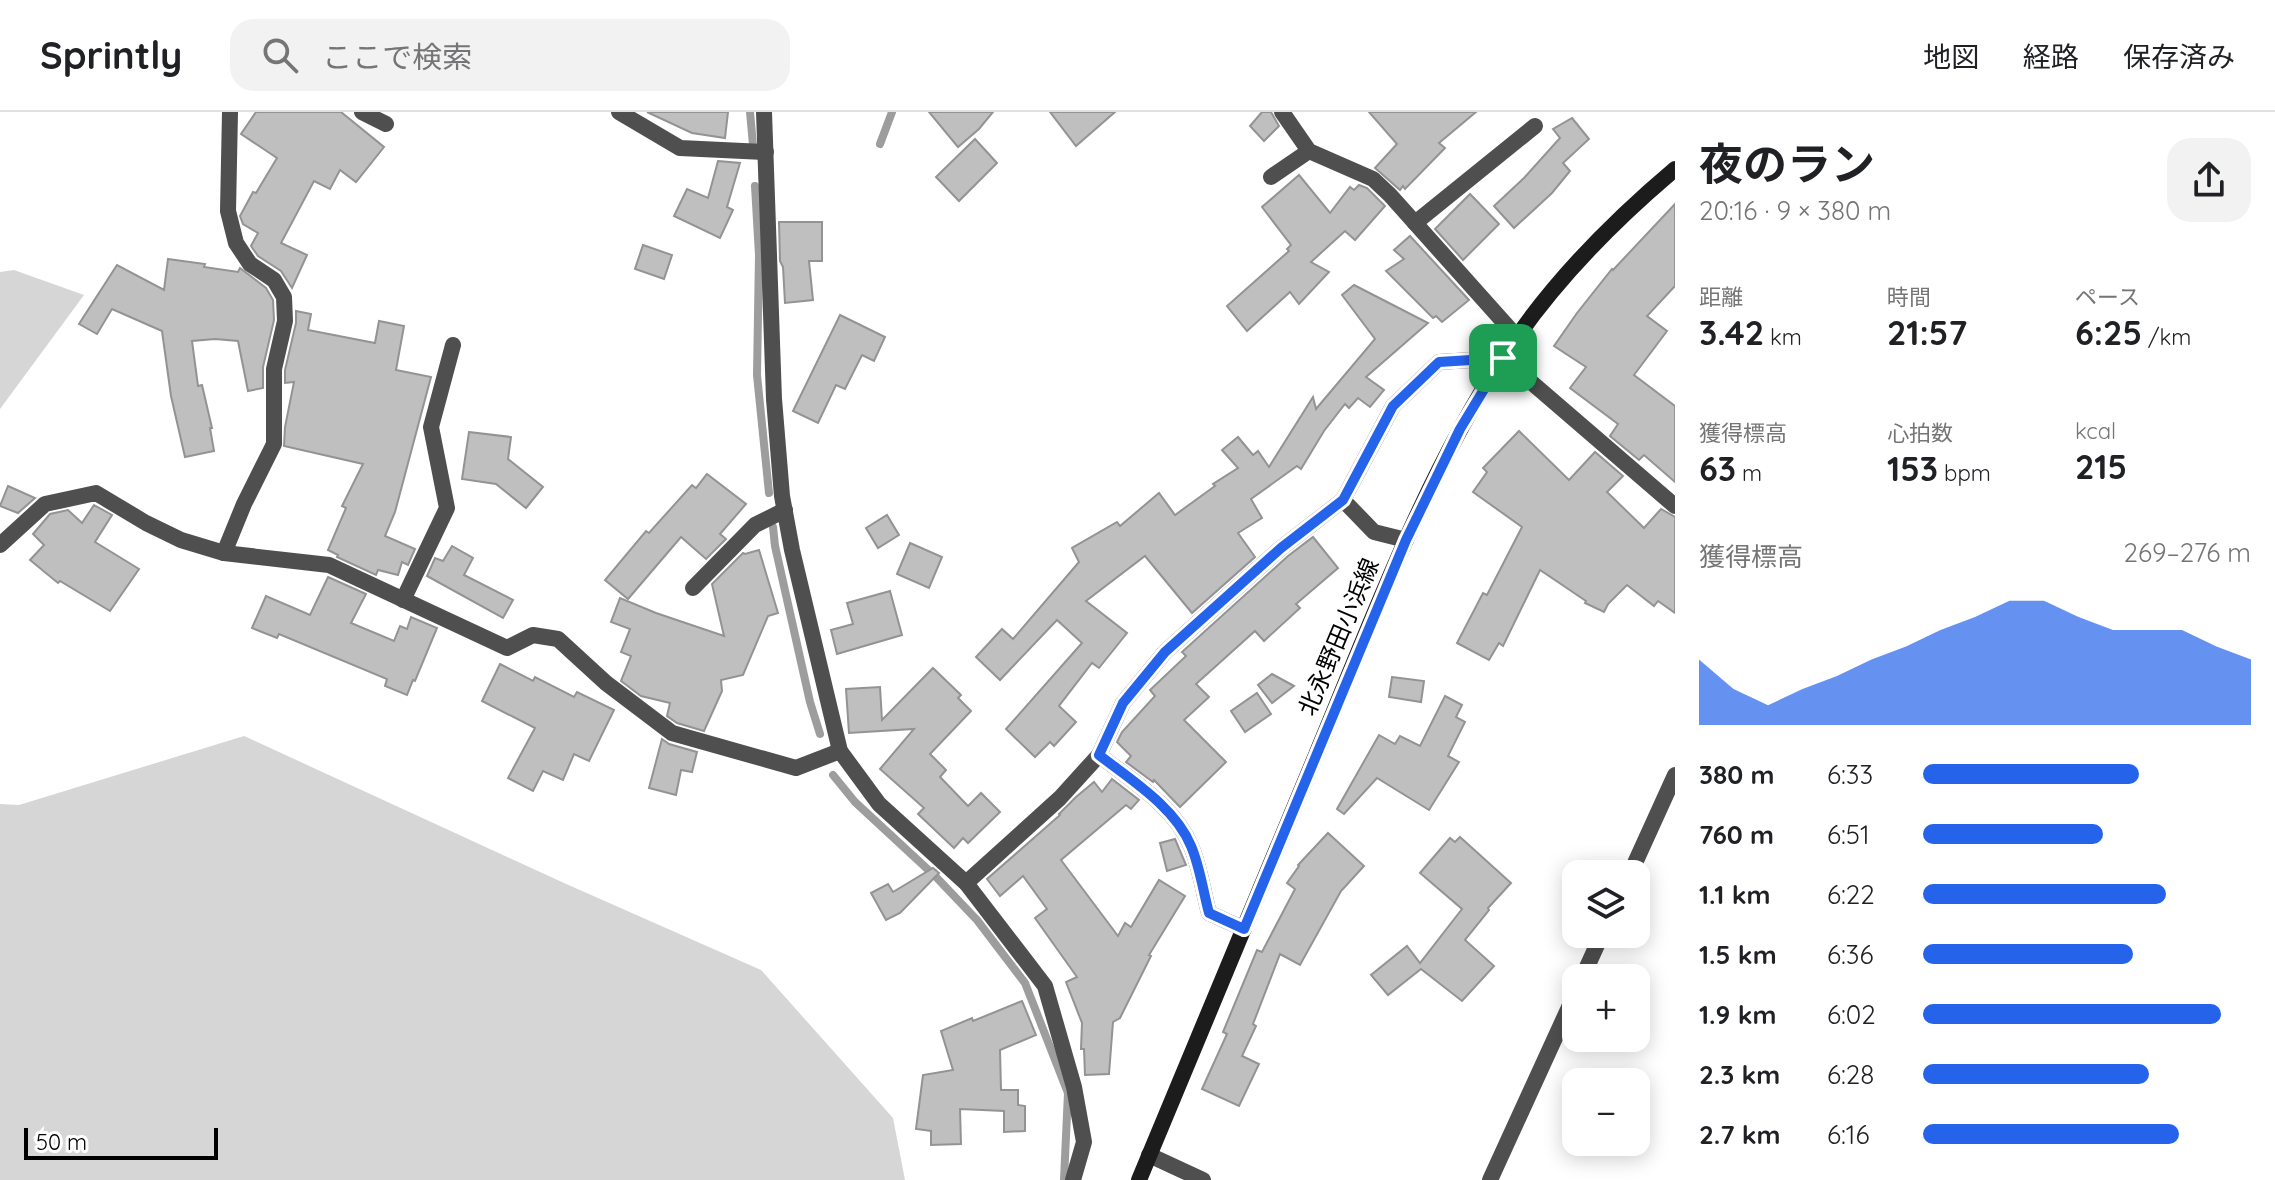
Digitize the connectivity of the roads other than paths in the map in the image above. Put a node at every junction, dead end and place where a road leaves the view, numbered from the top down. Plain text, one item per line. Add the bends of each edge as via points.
1 (230, 112) edge
2 (362, 112) edge
3 (619, 112) edge
4 (764, 112) edge
5 (1282, 112) edge
6 (386, 124) dead end
7 (1535, 126) dead end
8 (1309, 151) junction
9 (766, 152) junction
10 (1675, 169) edge
11 (1271, 177) dead end
12 (1415, 223) junction
13 (1517, 337) junction
14 (453, 345) dead end
15 (1503, 358) junction
16 (1343, 500) junction
17 (1675, 506) edge
18 (785, 510) junction
19 (1406, 540) junction
20 (0, 545) edge
21 (224, 553) junction
22 (693, 588) dead end
23 (403, 600) junction
24 (840, 751) junction
25 (1099, 755) junction
26 (1675, 775) edge
27 (1636, 860) edge
28 (966, 883) junction
29 (1244, 929) junction
30 (1562, 1023) edge
31 (1149, 1155) junction
32 (1073, 1180) edge
33 (1139, 1180) edge
34 (1203, 1180) edge
35 (1490, 1180) edge

1 - 21 street via 228,211 236,243 250,264 274,280 284,297 285,321 274,369 274,444
2 - 6 street
3 - 9 street via 680,148
4 - 9 street
5 - 8 street
7 - 12 street
8 - 11 street
8 - 12 street via 1373,179
9 - 18 street via 774,399
10 - 13 main road, 北永野田小浜線 via 1599,238
12 - 13 street
13 - 15 main road, 北永野田小浜線
14 - 23 street via 431,427 447,508
15 - 16 street via 1439,362 1393,406
15 - 17 street
15 - 19 main road, 北永野田小浜線 via 1460,429
16 - 19 street via 1374,532
16 - 25 street via 1165,652 1123,703
18 - 22 street via 755,525
18 - 24 street
19 - 29 main road, 北永野田小浜線
20 - 21 street via 45,504 96,493 181,540
21 - 23 street via 329,565
23 - 24 street via 507,648 533,635 558,639 672,733 796,768
24 - 28 street via 879,804
25 - 28 street
25 - 29 street via 1179,825 1191,847 1209,913
26 - 27 street
28 - 32 street via 1045,986 1084,1142
29 - 31 main road, 北永野田小浜線
30 - 35 street
31 - 33 main road, 北永野田小浜線
31 - 34 street

